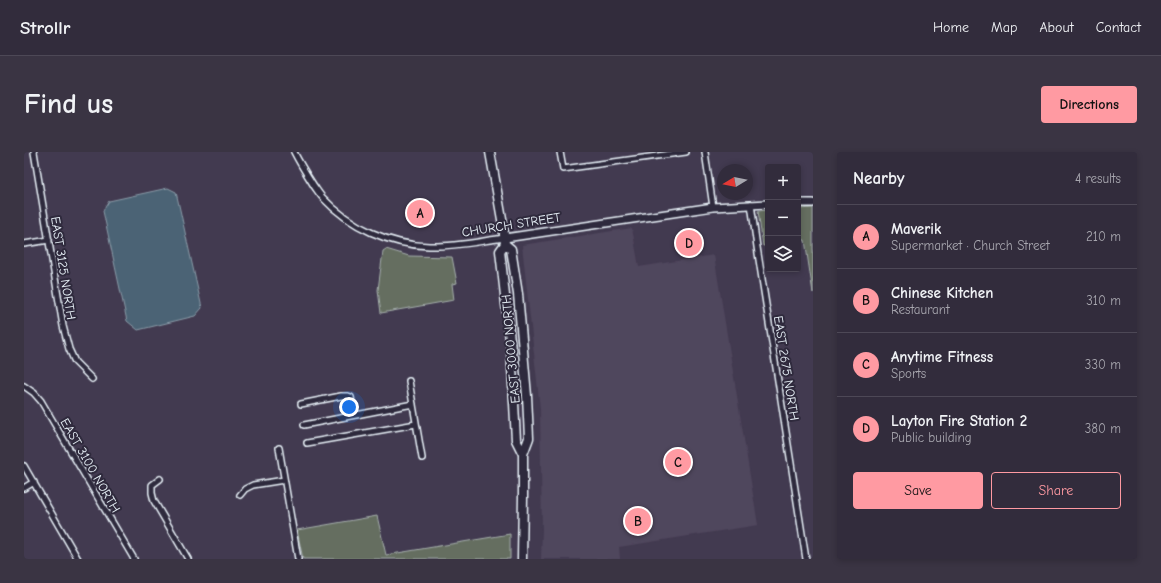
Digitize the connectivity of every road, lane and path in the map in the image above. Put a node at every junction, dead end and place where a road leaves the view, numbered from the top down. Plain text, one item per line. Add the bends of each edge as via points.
1 (34, 152) edge
2 (294, 152) edge
3 (490, 152) edge
4 (560, 152) edge
5 (686, 152) edge
6 (705, 152) edge
7 (801, 203) edge
8 (813, 203) edge
9 (752, 204) junction
10 (765, 204) edge
11 (713, 206) junction
12 (49, 240) junction
13 (505, 241) junction
14 (24, 244) edge
15 (92, 379) dead end
16 (409, 381) dead end
17 (24, 386) edge
18 (301, 404) dead end
19 (413, 404) junction
20 (354, 415) junction
21 (416, 424) junction
22 (304, 425) dead end
23 (307, 443) dead end
24 (279, 448) dead end
25 (523, 454) junction
26 (422, 458) dead end
27 (24, 466) edge
28 (160, 480) dead end
29 (284, 480) junction
30 (34, 482) junction
31 (24, 488) edge
32 (240, 495) dead end
33 (78, 559) edge
34 (134, 559) edge
35 (188, 559) edge
36 (298, 559) edge
37 (522, 559) edge
38 (806, 559) edge

1 - 12 street, EAST 3125 NORTH
2 - 13 street, CHURCH STREET via 323,198 346,218 382,237 406,244 430,246
3 - 13 main road, EAST 3000 NORTH
4 - 5 street via 563,169
6 - 11 street
7 - 8 street
9 - 10 street, CHURCH STREET
9 - 11 street, CHURCH STREET
9 - 38 street, EAST 2675 NORTH
11 - 13 street, CHURCH STREET
12 - 14 street
12 - 15 street, EAST 3125 NORTH via 69,349 75,362
13 - 25 main road, EAST 3000 NORTH via 500,251 511,349 516,440
13 - 25 main road, EAST 3000 NORTH via 512,249 527,396 529,438
16 - 19 street
17 - 34 street, EAST 3100 NORTH via 41,401
18 - 20 street via 348,396 351,397
19 - 20 street
19 - 21 street
20 - 22 street
21 - 23 street
21 - 26 street
24 - 29 street
25 - 37 main road, EAST 3000 NORTH
27 - 30 street
28 - 35 street via 152,485 154,501
29 - 32 street via 253,485
29 - 36 street
30 - 31 street
30 - 33 street

